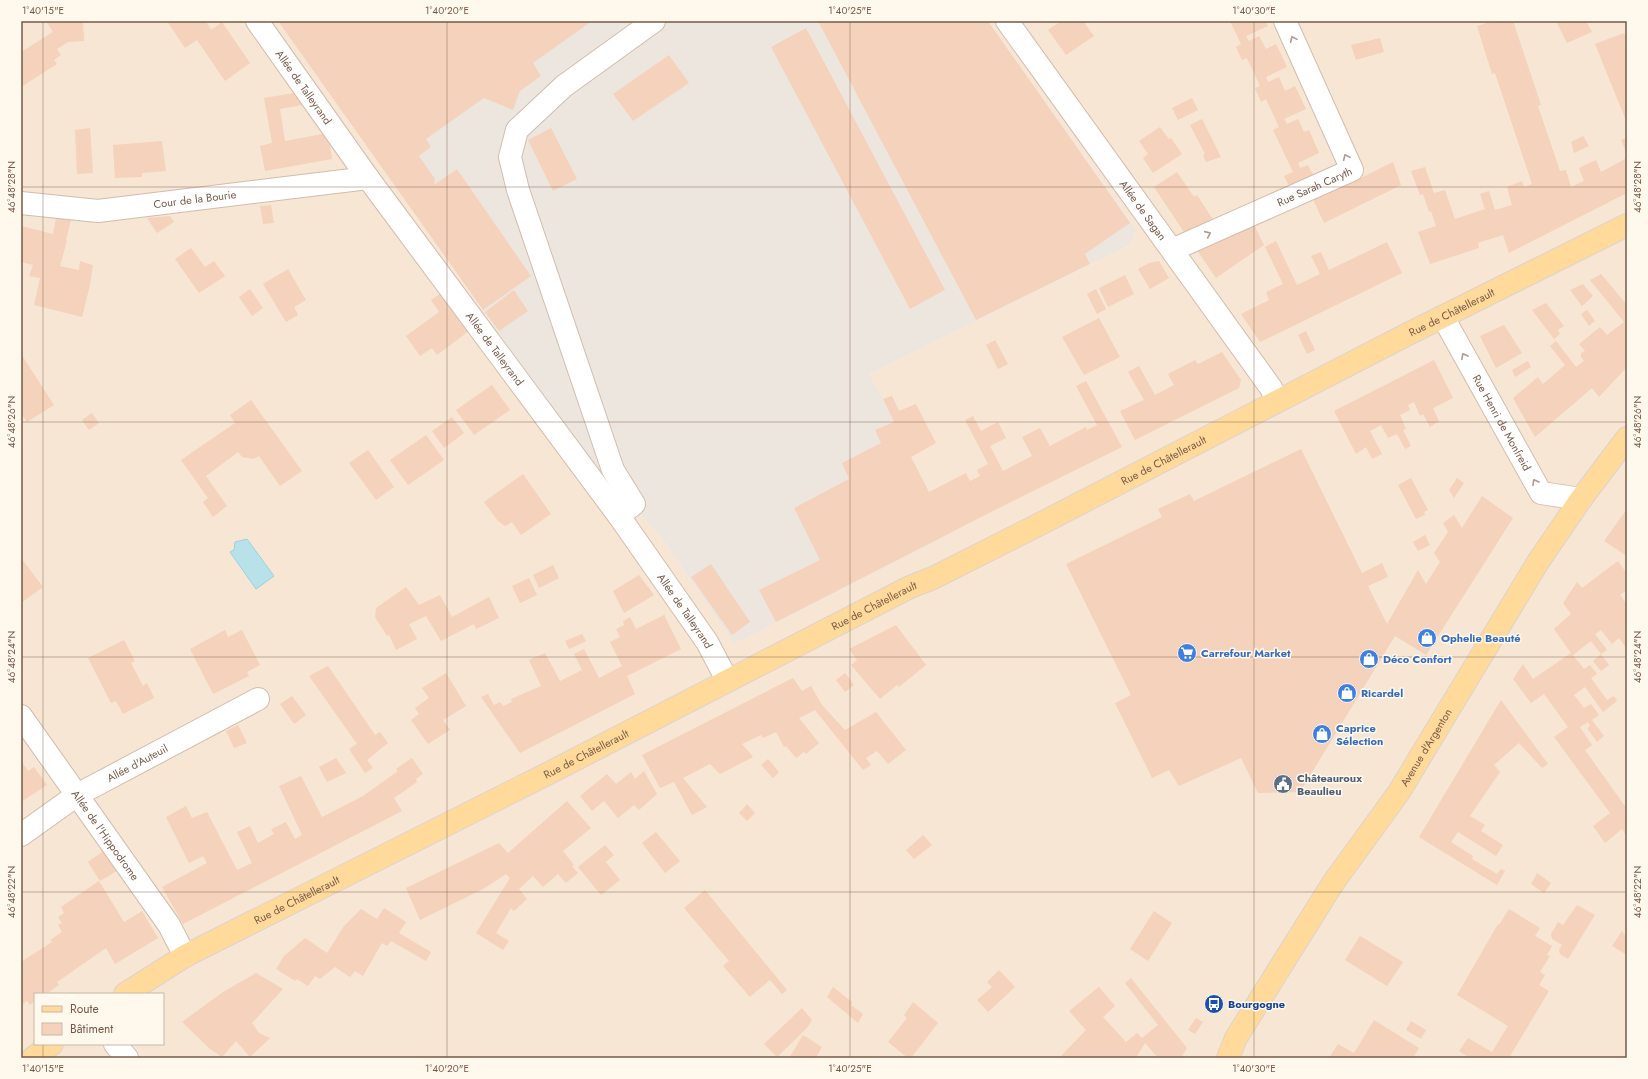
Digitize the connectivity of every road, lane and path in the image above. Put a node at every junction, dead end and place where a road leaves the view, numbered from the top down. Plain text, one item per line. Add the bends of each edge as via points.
1 (257, 21) edge
2 (654, 21) edge
3 (1007, 21) edge
4 (1286, 21) edge
5 (368, 178) junction
6 (21, 202) edge
7 (1627, 225) edge
8 (1172, 250) junction
9 (1443, 317) junction
10 (1278, 401) junction
11 (1627, 438) edge
12 (1580, 499) junction
13 (619, 516) junction
14 (728, 680) junction
15 (258, 699) dead end
16 (21, 716) edge
17 (77, 795) junction
18 (21, 836) edge
19 (185, 956) junction
20 (127, 993) edge
21 (51, 1045) edge
22 (116, 1045) edge
23 (33, 1058) edge
24 (127, 1058) edge
25 (1228, 1058) edge

1 - 5 street, Allée de Talleyrand
2 - 13 street via 564,86 517,130 510,157 521,198 613,470 634,504
3 - 8 street, Allée de Sagan
8 -> 4 street, Rue Sarah Caryth via 1352,170
5 - 6 street, Cour de la Bourie via 98,211
5 - 13 street, Allée de Talleyrand
7 - 9 main road, Rue de Châtellerault
8 - 10 street, Allée de Sagan
9 - 10 main road, Rue de Châtellerault
12 -> 9 street, Rue Henri de Monfreid via 1541,493
10 - 14 main road, Rue de Châtellerault via 1038,525
11 - 12 main road, Avenue d'Argenton
12 - 25 main road, Avenue d'Argenton via 1538,562 1399,792 1333,883 1291,949 1236,1038
13 - 14 street, Allée de Talleyrand via 707,642
14 - 19 main road, Rue de Châtellerault
15 - 17 street, Allée d'Auteuil
16 - 17 street, Allée de l'Hippodrome
17 - 18 street, Allée d'Auteuil
17 - 19 street, Allée de l'Hippodrome via 169,925
19 - 20 main road, Rue de Châtellerault
21 - 23 main road
22 - 24 street

